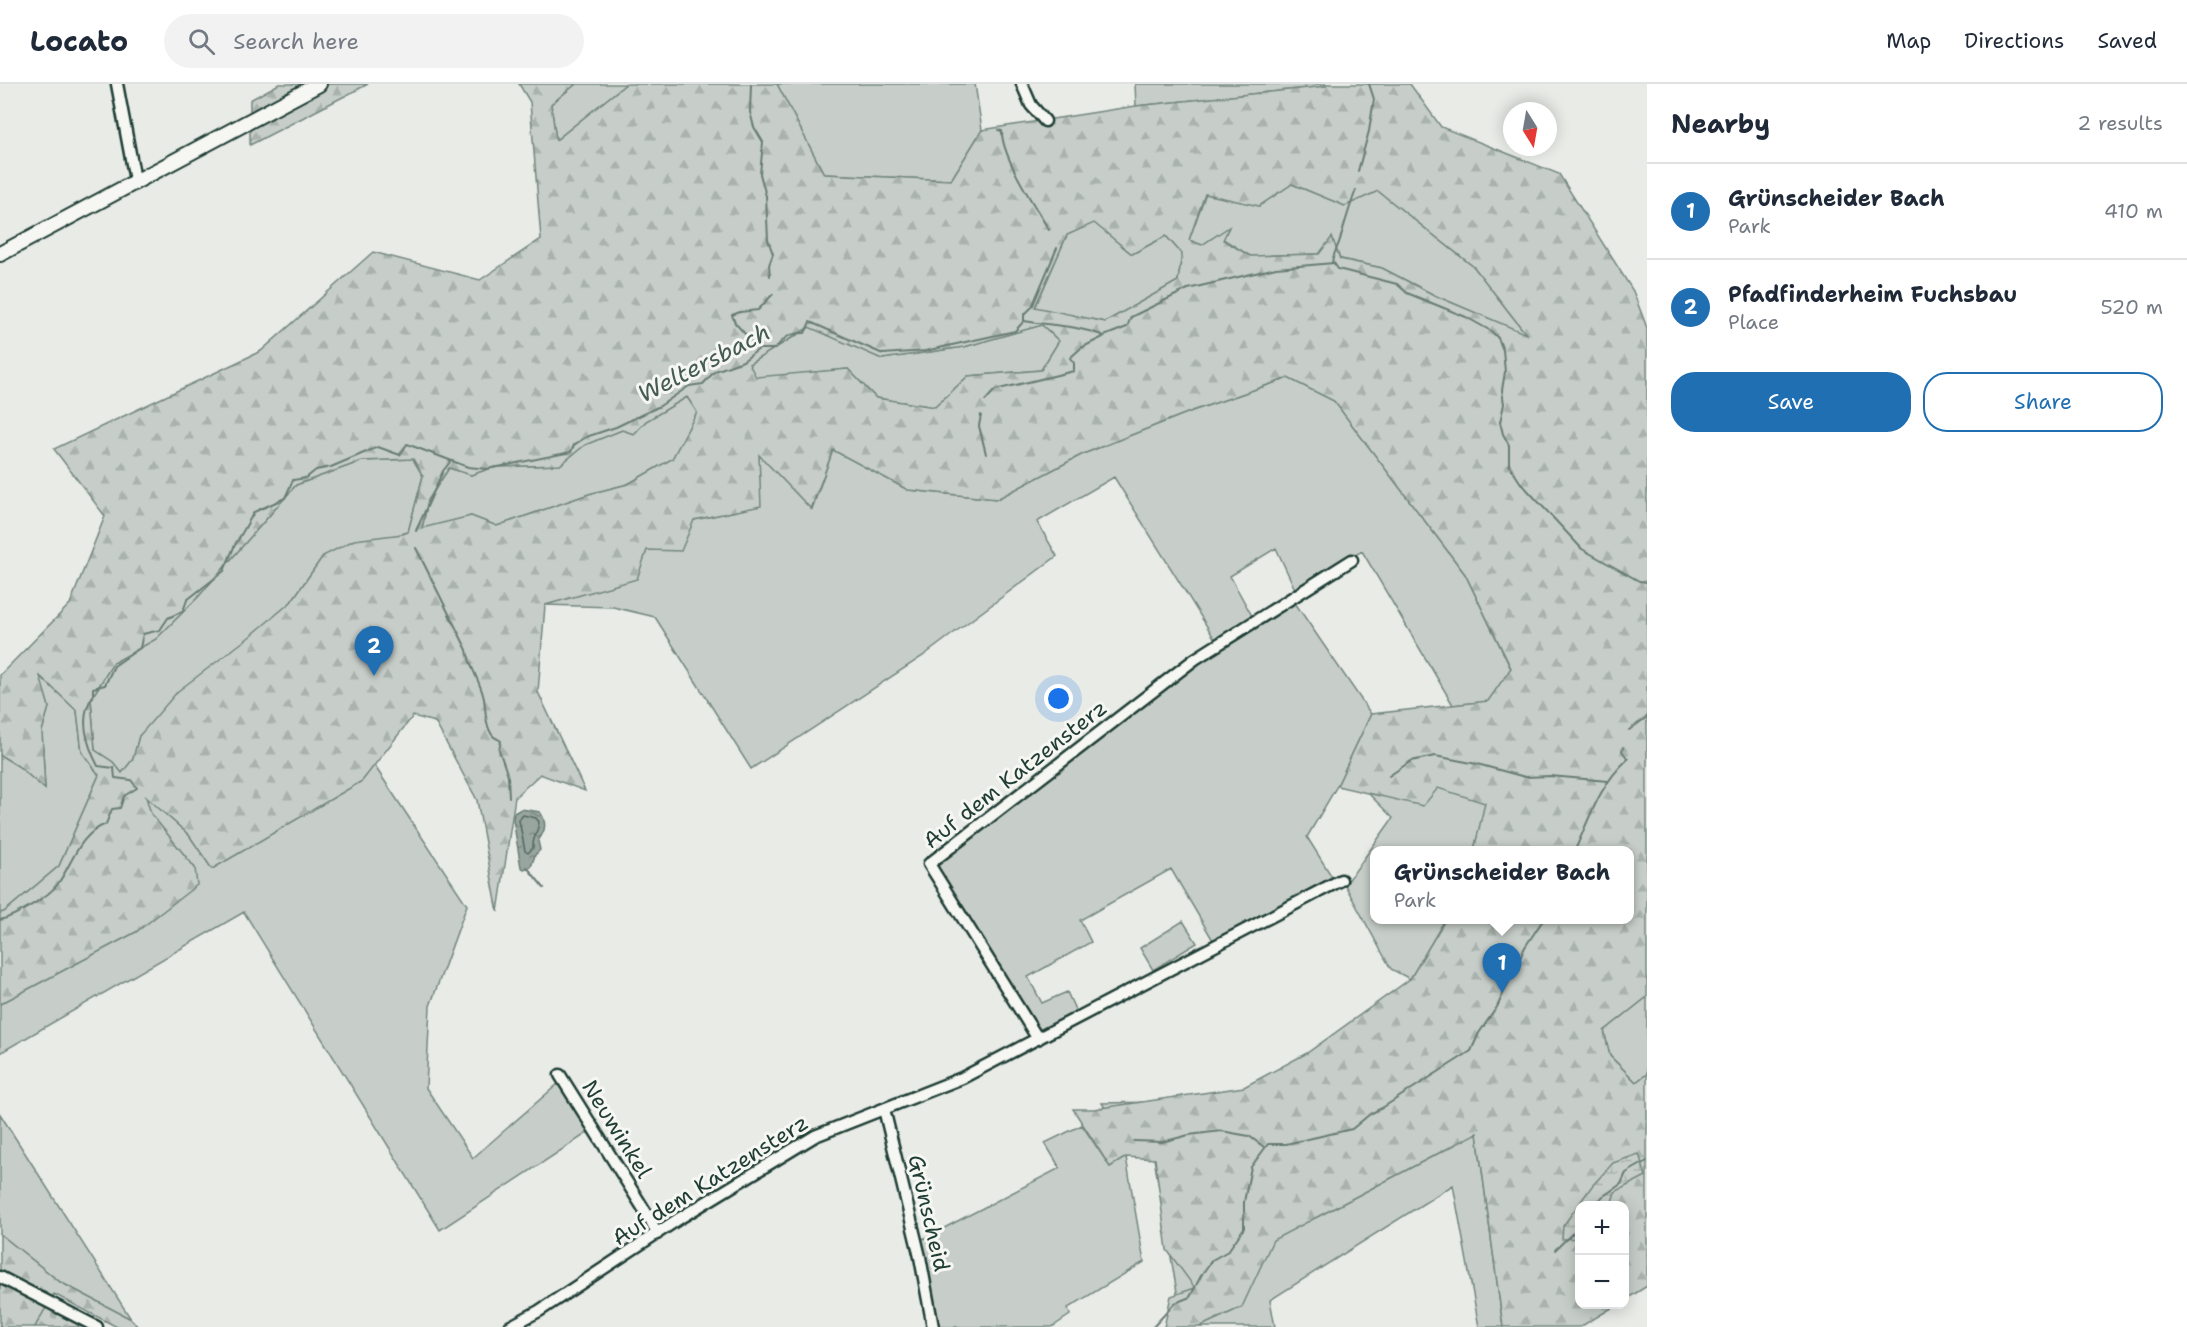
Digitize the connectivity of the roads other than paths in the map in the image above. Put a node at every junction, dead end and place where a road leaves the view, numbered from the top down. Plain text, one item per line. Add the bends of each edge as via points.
1 (117, 84) edge
2 (319, 84) edge
3 (1022, 84) edge
4 (1045, 121) dead end
5 (135, 180) junction
6 (0, 254) edge
7 (1352, 560) dead end
8 (1341, 880) dead end
9 (1038, 1039) junction
10 (560, 1075) dead end
11 (884, 1109) junction
12 (657, 1234) junction
13 (0, 1277) edge
14 (97, 1327) edge
15 (509, 1327) edge
16 (933, 1327) edge

1 - 5 street
2 - 5 main road
3 - 4 street via 1031,105
5 - 6 main road
7 - 9 street, Auf dem Katzensterz via 1195,659 929,864
8 - 9 street, Auf dem Katzensterz
9 - 11 street, Auf dem Katzensterz via 962,1078
10 - 12 street, Neuwinkel
11 - 12 street, Auf dem Katzensterz via 815,1136
11 - 16 street, Grünscheid
12 - 15 street, Auf dem Katzensterz
13 - 14 street

